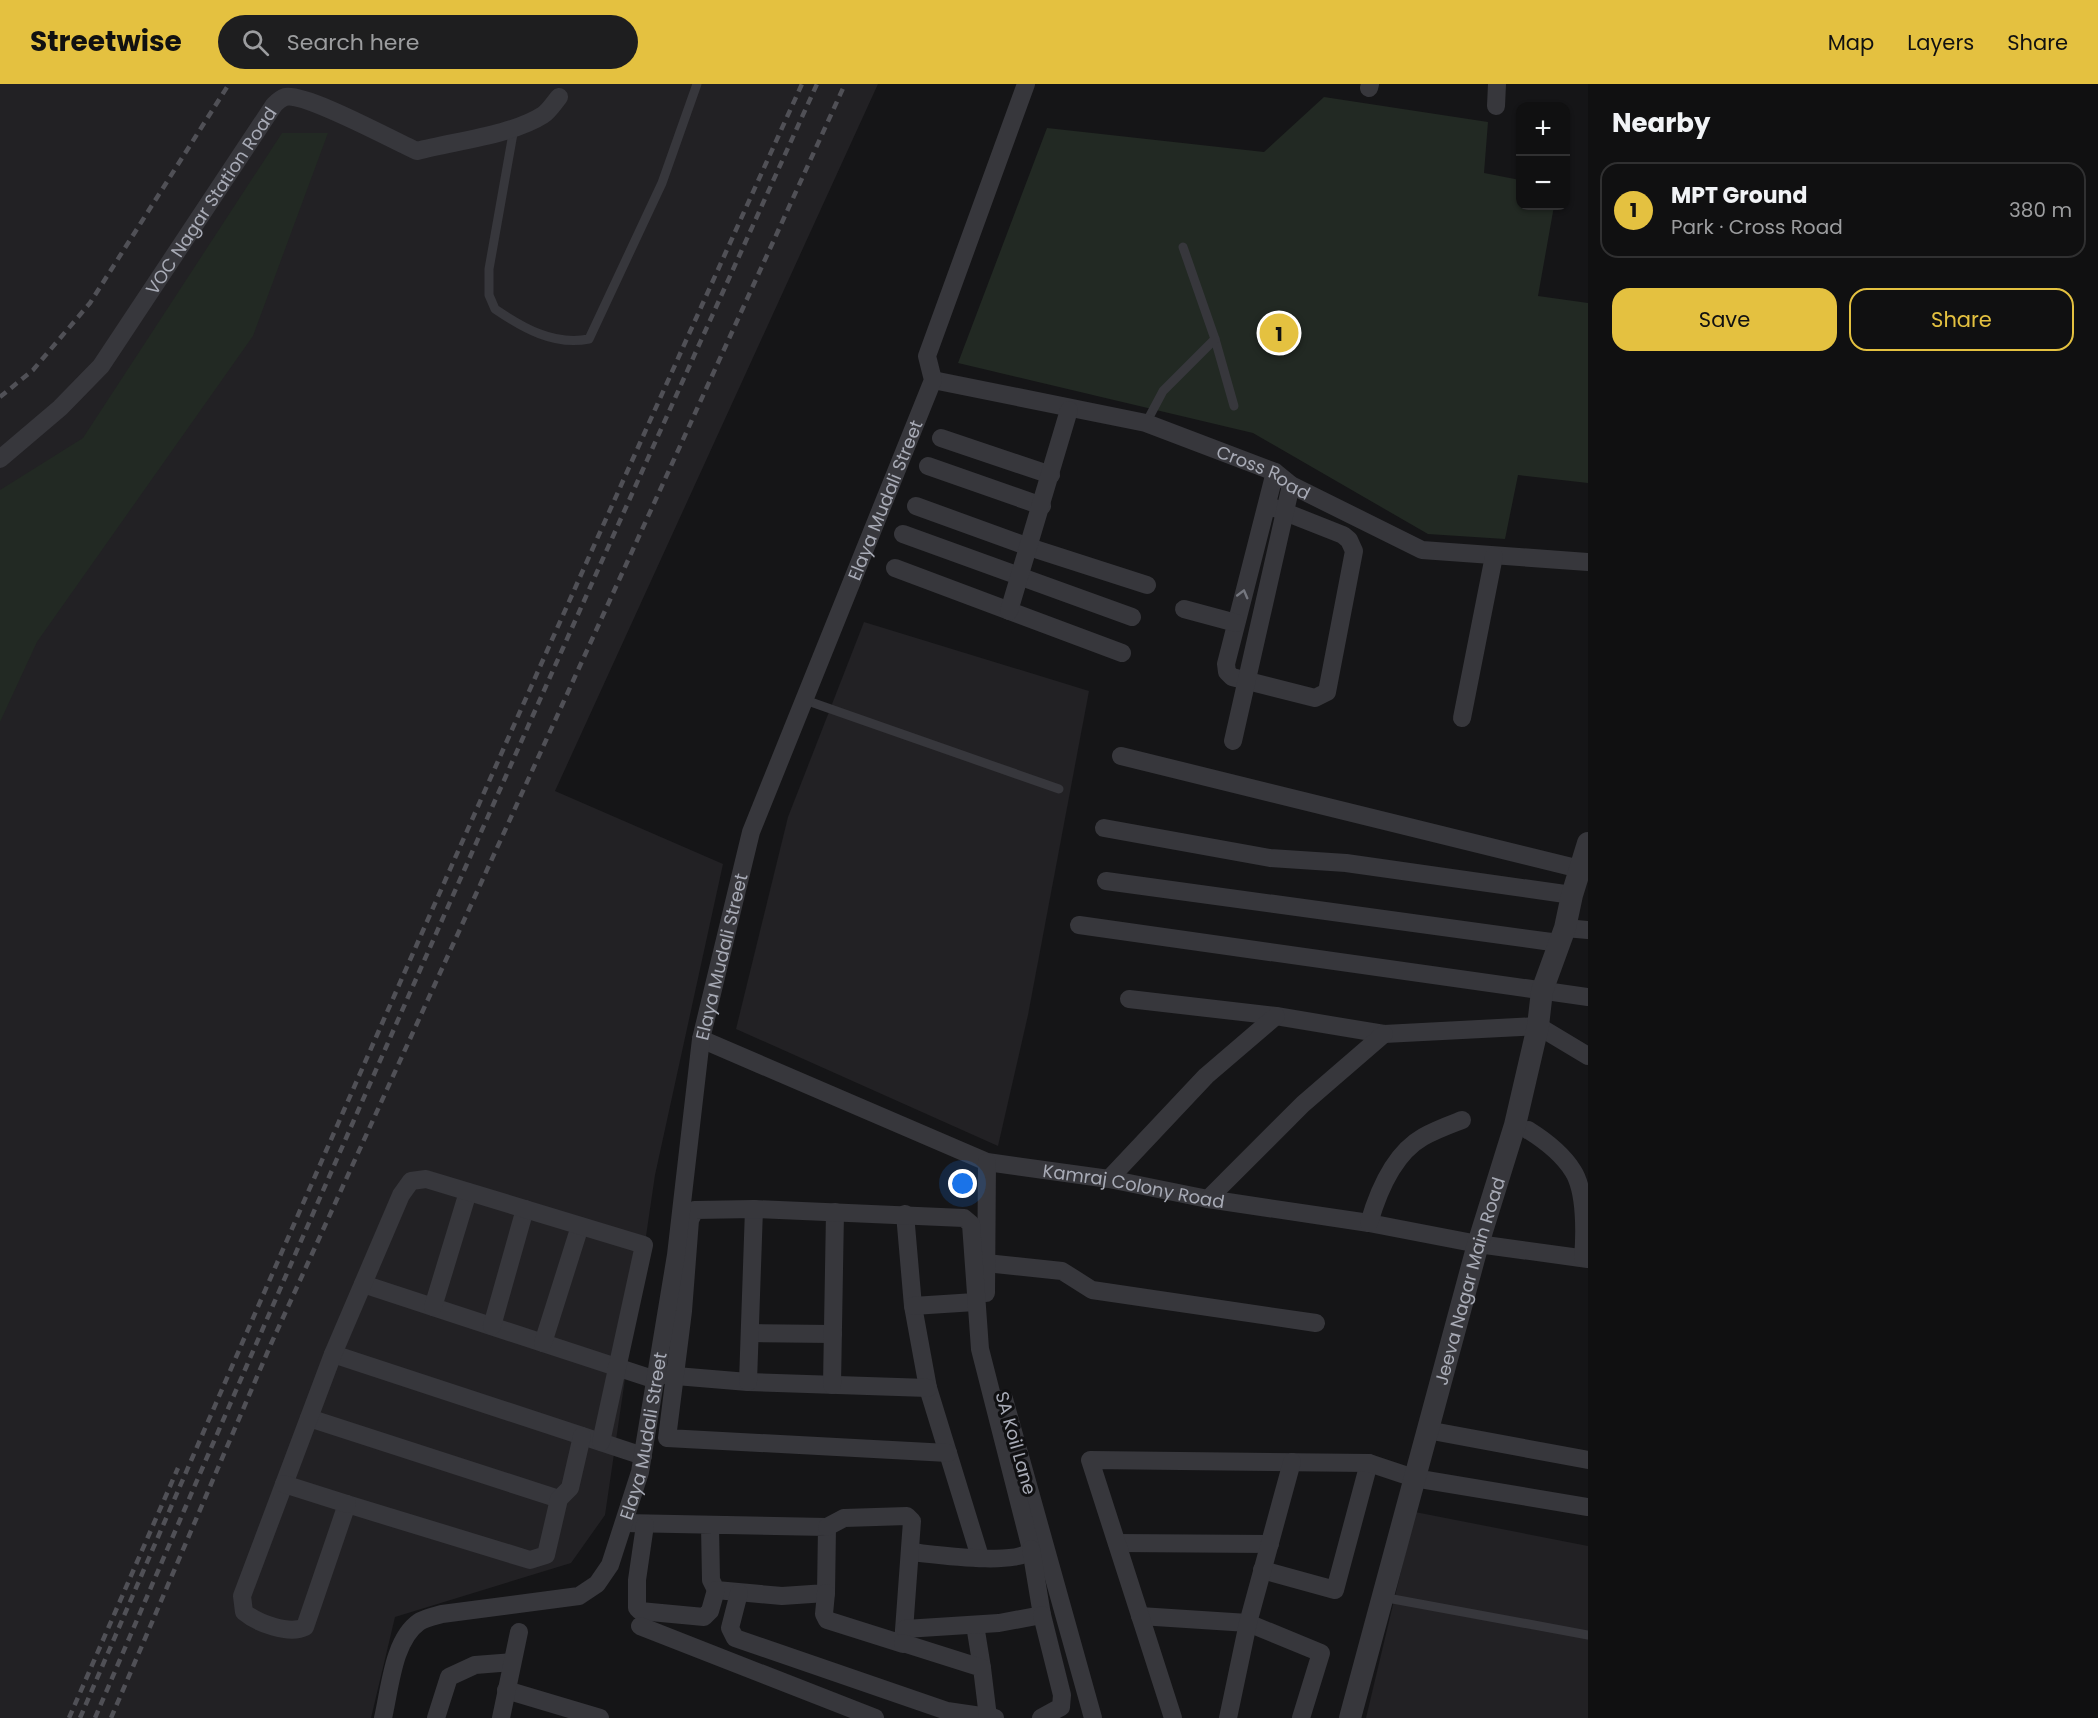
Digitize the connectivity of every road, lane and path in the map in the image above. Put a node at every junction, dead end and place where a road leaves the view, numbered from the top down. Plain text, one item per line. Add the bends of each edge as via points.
1 (697, 84) edge
2 (1026, 84) edge
3 (1497, 84) edge
4 (559, 97) dead end
5 (1496, 106) dead end
6 (514, 128) junction
7 (1183, 247) dead end
8 (1215, 339) junction
9 (933, 380) junction
10 (1234, 406) dead end
11 (1069, 410) junction
12 (1146, 423) junction
13 (941, 438) dead end
14 (0, 459) edge
15 (928, 466) dead end
16 (1275, 472) junction
17 (1051, 474) junction
18 (1291, 485) junction
19 (916, 506) dead end
20 (1042, 506) junction
21 (1275, 509) junction
22 (903, 534) dead end
23 (1029, 547) junction
24 (1494, 556) junction
25 (1588, 562) edge
26 (895, 568) dead end
27 (1019, 578) junction
28 (1147, 585) dead end
29 (1184, 609) dead end
30 (1009, 611) junction
31 (1132, 617) dead end
32 (1236, 623) junction
33 (1122, 653) dead end
34 (1247, 680) junction
35 (805, 700) junction
36 (1462, 718) dead end
37 (1233, 741) dead end
38 (1121, 756) dead end
39 (1059, 789) dead end
40 (1104, 828) dead end
41 (1585, 858) edge
42 (1106, 881) dead end
43 (1572, 895) junction
44 (1079, 925) dead end
45 (1588, 930) edge
46 (1562, 935) junction
47 (1542, 991) junction
48 (1588, 997) edge
49 (1129, 999) dead end
50 (1276, 1016) junction
51 (1538, 1026) junction
52 (1384, 1034) junction
53 (701, 1039) junction
54 (1588, 1056) edge
55 (1462, 1120) dead end
56 (1528, 1130) dead end
57 (987, 1162) junction
58 (1109, 1179) junction
59 (468, 1192) junction
60 (1208, 1199) junction
61 (525, 1209) junction
62 (754, 1209) junction
63 (835, 1212) junction
64 (905, 1214) junction
65 (1369, 1223) junction
66 (580, 1226) junction
67 (1478, 1244) junction
68 (1585, 1258) edge
69 (986, 1263) junction
70 (363, 1284) junction
71 (975, 1302) junction
72 (913, 1306) junction
73 (433, 1307) junction
74 (1316, 1323) dead end
75 (492, 1326) junction
76 (750, 1333) junction
77 (833, 1334) junction
78 (543, 1343) junction
79 (333, 1354) junction
80 (617, 1367) junction
81 (675, 1376) junction
82 (656, 1377) junction
83 (748, 1382) junction
84 (832, 1385) junction
85 (928, 1388) junction
86 (309, 1418) junction
87 (1427, 1430) junction
88 (582, 1436) junction
89 (601, 1442) junction
90 (948, 1453) junction
91 (643, 1456) junction
92 (1588, 1460) edge
93 (1292, 1462) junction
94 (1369, 1463) junction
95 (1414, 1478) junction
96 (284, 1484) junction
97 (559, 1499) junction
98 (347, 1504) junction
99 (1588, 1508) edge
100 (624, 1523) junction
101 (645, 1525) junction
102 (710, 1526) junction
103 (827, 1527) junction
104 (1117, 1543) junction
105 (1270, 1544) junction
106 (1030, 1549) junction
107 (910, 1552) junction
108 (980, 1557) junction
109 (1262, 1570) junction
110 (716, 1590) junction
111 (739, 1593) junction
112 (826, 1593) junction
113 (1382, 1597) junction
114 (1042, 1615) junction
115 (1140, 1616) junction
116 (1248, 1623) junction
117 (975, 1625) junction
118 (640, 1626) dead end
119 (519, 1632) dead end
120 (1588, 1635) edge
121 (904, 1636) junction
122 (512, 1662) junction
123 (982, 1668) junction
124 (506, 1690) junction
125 (992, 1717) edge
126 (383, 1718) edge
127 (436, 1718) edge
128 (501, 1718) edge
129 (600, 1718) edge
130 (874, 1718) edge
131 (1041, 1718) edge
132 (1093, 1718) edge
133 (1173, 1718) edge
134 (1228, 1718) edge
135 (1301, 1718) edge
136 (1350, 1718) edge

1 - 6 lane via 662,183 589,339 550,338 534,332 495,309 489,295 489,269
2 - 9 street via 927,356
3 - 5 street
4 - 6 street, VOC Nagar Station Road via 544,114
6 - 14 street, VOC Nagar Station Road via 417,151 323,107 297,97 284,97 274,105 101,366 60,408
7 - 8 lane
8 - 10 lane
8 - 12 lane via 1163,391
9 - 11 street, Cross Road
9 - 35 street, Elaya Mudali Street
11 - 12 street, Cross Road
11 - 17 street
12 - 16 street, Cross Road
13 - 17 street
15 - 20 street
16 - 18 street, Cross Road
16 - 21 street
17 - 20 street
18 - 21 street
18 - 24 street, Cross Road via 1422,550
19 - 23 street
20 - 23 street
32 -> 21 street
21 - 34 street
21 - 34 street via 1343,535 1354,551 1327,692 1315,698
22 - 27 street
23 - 27 street
23 - 28 street
24 - 25 street, Cross Road
24 - 36 street
26 - 30 street
27 - 30 street
27 - 31 street
29 - 32 street
30 - 33 street
32 - 34 street via 1227,672
34 - 37 street
35 - 39 lane
35 - 53 street, Elaya Mudali Street via 751,832
38 - 41 street
40 - 43 street via 1270,858 1346,863
41 - 43 street, Jeeva Nagar Main Road
42 - 46 street
43 - 46 street, Jeeva Nagar Main Road
44 - 47 street
45 - 46 street
46 - 47 street, Jeeva Nagar Main Road
47 - 48 street
47 - 51 street, Jeeva Nagar Main Road
49 - 50 street
50 - 52 street
50 - 58 street via 1206,1076
51 - 52 street
51 - 54 street
51 - 67 street, Jeeva Nagar Main Road via 1515,1125
52 - 60 street via 1303,1104
53 - 57 street, Kamraj Colony Road
53 - 82 street, Elaya Mudali Street via 676,1255
55 - 65 street via 1421,1137 1392,1167 1377,1195
56 - 68 street via 1574,1172 1585,1217
57 - 58 street, Kamraj Colony Road
57 - 69 street, SA Koil Lane
58 - 60 street, Kamraj Colony Road
59 - 61 street
59 - 70 street via 426,1179 411,1181 401,1195
59 - 73 street
60 - 65 street, Kamraj Colony Road
61 - 66 street
61 - 75 street
62 - 63 street
62 - 76 street
62 - 81 street via 699,1208 692,1214
63 - 64 street
63 - 77 street
64 - 71 street via 968,1220
64 - 72 street
65 - 67 street, Kamraj Colony Road
66 - 78 street
66 - 80 street via 644,1245
67 - 68 street, Kamraj Colony Road
67 - 87 street, Jeeva Nagar Main Road
69 - 74 street via 1062,1271 1092,1290
69 - 132 street, SA Koil Lane via 985,1333
70 - 73 street
70 - 79 street
71 - 72 street
71 - 106 street via 983,1360
72 - 85 street
73 - 75 street
75 - 78 street
76 - 77 street
76 - 83 street
77 - 84 street
78 - 80 street
79 - 86 street
79 - 88 street
80 - 82 street
80 - 89 street
81 - 82 street
81 - 83 street
81 - 90 street via 667,1438
82 - 91 street, Elaya Mudali Street
83 - 84 street
84 - 85 street
85 - 90 street
86 - 96 street
86 - 97 street
87 - 92 street
87 - 95 street, Jeeva Nagar Main Road
88 - 89 street
88 - 97 street via 570,1488
89 - 91 street
90 - 108 street
91 - 100 street, Elaya Mudali Street
93 - 94 street
93 - 104 street via 1090,1460
93 - 105 street
94 - 95 street
94 - 109 street via 1335,1590
95 - 99 street
95 - 113 street, Jeeva Nagar Main Road
96 - 98 street
96 - 98 street via 242,1596 244,1612 252,1619 292,1630 305,1627
97 - 98 street via 546,1555 530,1560
100 - 101 street
100 - 126 street, Elaya Mudali Street via 610,1565 597,1584 579,1596 442,1614 411,1629 399,1652
101 - 102 street
101 - 110 street via 637,1581 640,1611 704,1617 710,1611
102 - 103 street
102 - 110 street via 711,1580
103 - 107 street via 844,1518 907,1516 912,1521
103 - 112 street
104 - 105 street
104 - 115 street
105 - 109 street
106 - 108 street via 1025,1555 1008,1559
106 - 114 street
107 - 108 street
107 - 121 street
109 - 116 street
110 - 111 street
111 - 112 street
111 - 125 street via 730,1628 735,1638 947,1711
112 - 121 street via 827,1620
113 - 120 lane
113 - 136 street, Jeeva Nagar Main Road
114 - 117 street
114 - 131 street via 1062,1695 1061,1707
115 - 116 street
115 - 133 street
116 - 134 street
116 - 135 street via 1321,1653
117 - 121 street
117 - 123 street
118 - 130 street
119 - 122 street
121 - 123 street
122 - 124 street
122 - 127 street via 475,1665 449,1677
123 - 125 street
124 - 128 street
124 - 129 street

